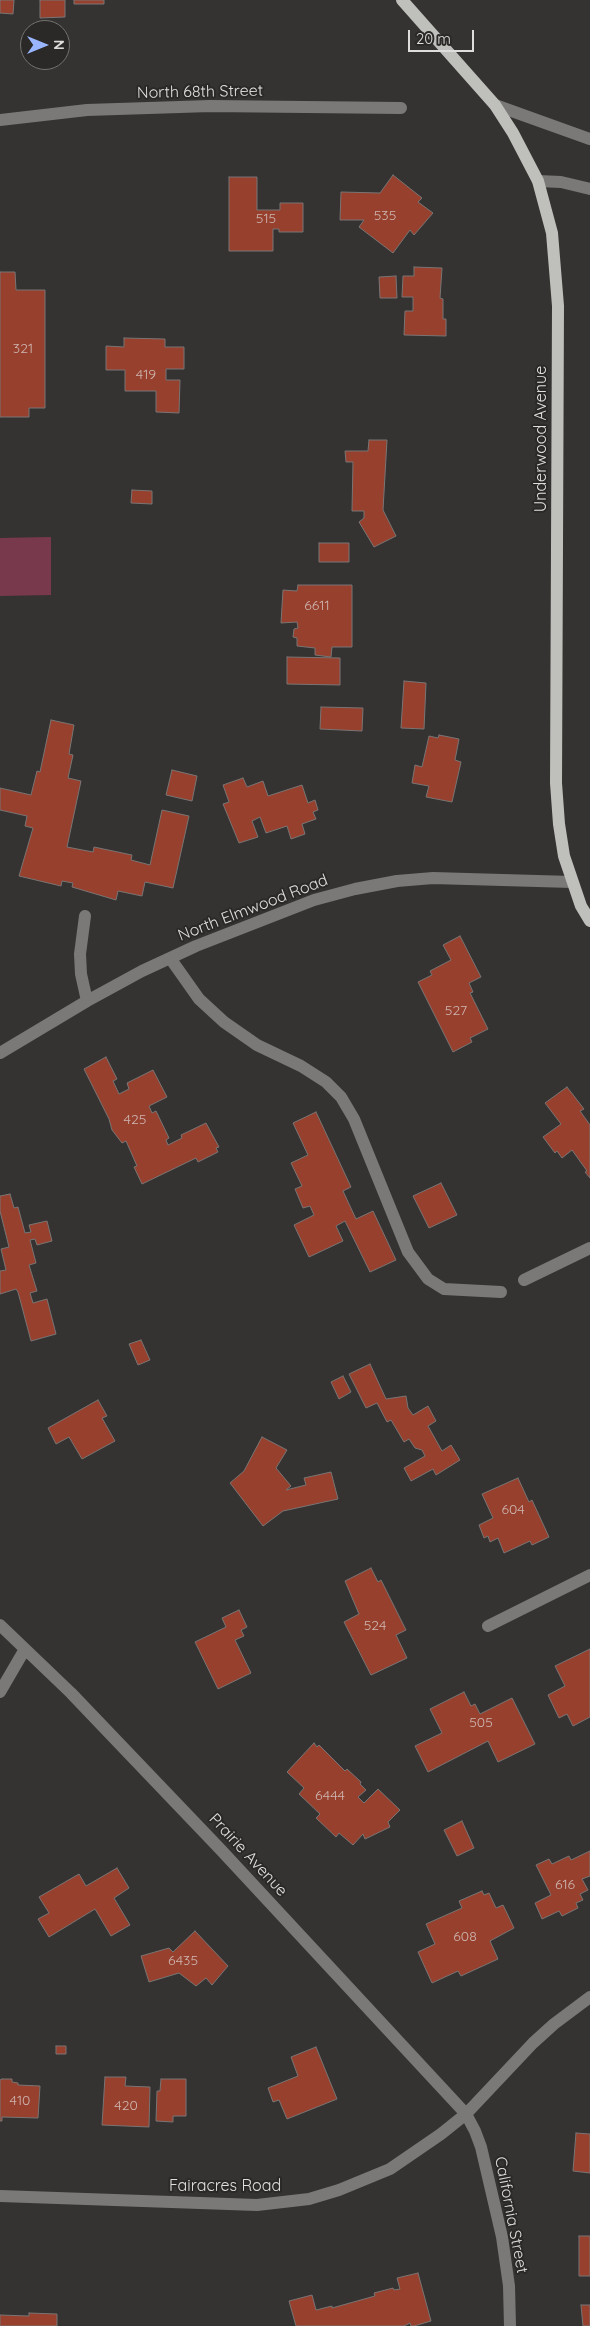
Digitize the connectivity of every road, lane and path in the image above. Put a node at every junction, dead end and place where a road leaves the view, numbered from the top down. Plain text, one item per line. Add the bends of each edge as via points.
1 (402, 0) edge
2 (495, 104) junction
3 (401, 108) dead end
4 (0, 120) edge
5 (590, 139) edge
6 (538, 181) junction
7 (590, 189) edge
8 (572, 882) junction
9 (85, 916) dead end
10 (590, 921) edge
11 (170, 958) junction
12 (86, 1001) junction
13 (0, 1053) edge
14 (590, 1248) edge
15 (524, 1280) dead end
16 (501, 1292) dead end
17 (590, 1575) edge
18 (0, 1625) edge
19 (488, 1626) dead end
20 (25, 1649) junction
21 (0, 1692) edge
22 (590, 1997) edge
23 (466, 2114) junction
24 (0, 2196) edge
25 (510, 2326) edge

1 - 2 main road, Underwood Avenue
2 - 5 street
2 - 6 main road, Underwood Avenue
3 - 4 street, North 68th Street via 87,110
6 - 7 street via 561,182
6 - 8 main road, Underwood Avenue via 552,233 558,306 556,783 559,824
8 - 10 main road, Underwood Avenue
8 - 11 street, North Elmwood Road via 433,878 397,881 314,900
9 - 12 street via 80,954
11 - 12 street, North Elmwood Road
11 - 16 street via 199,1000 224,1022 256,1045 326,1082 341,1097 354,1119 408,1252 428,1280 444,1289
12 - 13 street, North Elmwood Road
14 - 15 street
17 - 19 street
18 - 20 street, Prairie Avenue
20 - 21 street
20 - 23 street, Prairie Avenue via 221,1850
22 - 23 street, Fairacres Road via 532,2043
23 - 24 street, Fairacres Road via 390,2168 356,2184 309,2199 257,2205
23 - 25 street, California Street via 481,2147 502,2237 509,2286

